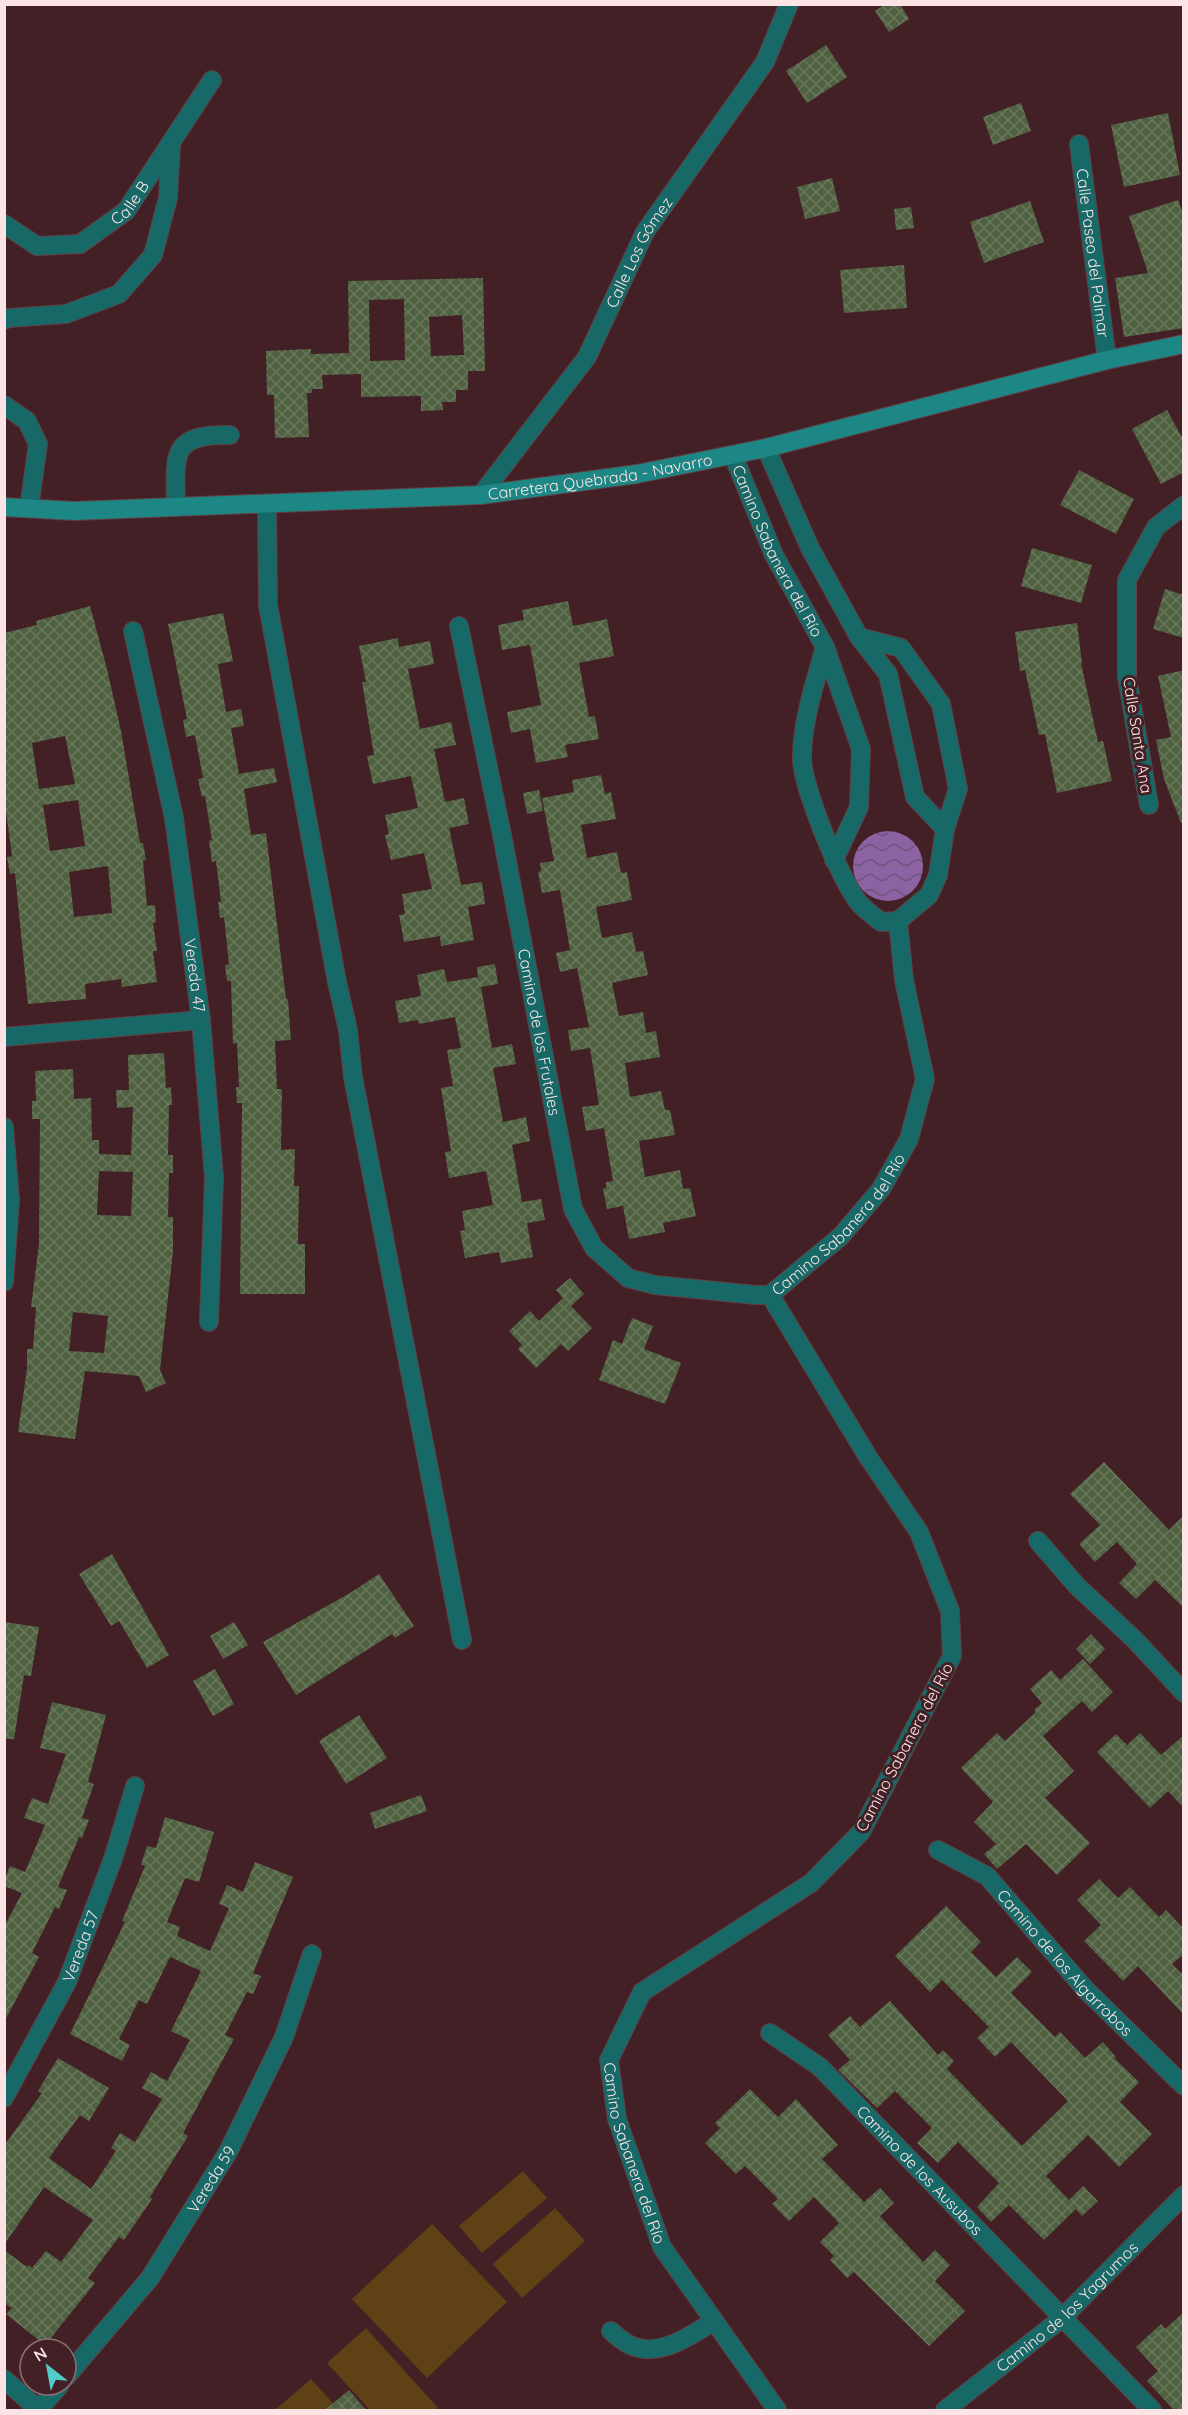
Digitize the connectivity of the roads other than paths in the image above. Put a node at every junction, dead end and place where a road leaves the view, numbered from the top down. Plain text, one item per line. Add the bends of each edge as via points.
1 (789, 4) edge
2 (212, 80) dead end
3 (171, 142) junction
4 (1079, 144) dead end
5 (4, 224) edge
6 (4, 320) edge
7 (1184, 344) edge
8 (1107, 360) junction
9 (4, 405) edge
10 (230, 435) dead end
11 (766, 448) junction
12 (733, 455) junction
13 (480, 495) junction
14 (267, 504) junction
15 (1184, 505) edge
16 (4, 507) edge
17 (176, 507) junction
18 (29, 508) junction
19 (459, 626) dead end
20 (133, 631) dead end
21 (860, 637) junction
22 (825, 647) junction
23 (1149, 805) dead end
24 (945, 829) junction
25 (834, 860) junction
26 (898, 921) junction
27 (201, 1020) junction
28 (4, 1036) edge
29 (4, 1127) edge
30 (4, 1282) edge
31 (770, 1295) junction
32 (209, 1322) dead end
33 (1038, 1541) dead end
34 (462, 1640) dead end
35 (1184, 1693) edge
36 (135, 1786) dead end
37 (938, 1850) dead end
38 (312, 1954) dead end
39 (770, 2033) dead end
40 (1184, 2086) edge
41 (4, 2098) edge
42 (1184, 2195) edge
43 (1061, 2319) junction
44 (714, 2320) junction
45 (611, 2331) dead end
46 (78, 2363) edge
47 (4, 2379) edge
48 (49, 2397) edge
49 (38, 2410) edge
50 (777, 2410) edge
51 (945, 2410) edge
52 (1152, 2410) edge

1 - 13 street, Calle Los Gómez via 765,62 645,232 587,357
2 - 3 street, Calle B
3 - 5 street, Calle B via 126,211 80,244 37,246
3 - 6 street via 168,198 153,255 119,294 66,314
4 - 8 street, Calle Paseo del Palmar
7 - 8 street, Carretera Quebrada - Navarro
8 - 11 street, Carretera Quebrada - Navarro
9 - 18 street via 27,421 38,444
10 - 17 street via 187,440 177,466
11 - 12 street, Carretera Quebrada - Navarro
11 - 21 street, Camino Sabanera del Río via 810,548
12 - 13 street, Carretera Quebrada - Navarro via 637,474
12 - 22 street, Camino Sabanera del Río via 774,555
13 - 14 street, Carretera Quebrada - Navarro
14 - 17 street, Carretera Quebrada - Navarro
14 - 34 street via 268,605 348,1030 353,1077
15 - 23 street, Calle Santa Ana via 1156,527 1127,580 1127,678
16 - 18 street, Carretera Quebrada - Navarro
17 - 18 street, Carretera Quebrada - Navarro via 74,511
19 - 31 street, Camino de los Frutales via 573,1209 594,1248 628,1278 655,1285
20 - 27 street, Vereda 47 via 174,818
21 - 24 street, Camino Sabanera del Río via 888,674 915,797
21 - 24 street via 901,648 941,704 958,789
22 - 25 street, Camino Sabanera del Río via 806,716 801,758
22 - 25 street, Camino Sabanera del Río via 861,749 859,807
24 - 26 street via 938,875 929,895
25 - 26 street, Camino Sabanera del Río via 859,903 881,922
26 - 31 street, Camino Sabanera del Río via 904,980 925,1079 909,1139 881,1189 841,1236
27 - 28 street
27 - 32 street, Vereda 47 via 214,1177
29 - 30 street via 10,1200
31 - 44 street, Camino Sabanera del Río via 868,1457 919,1532 950,1611 952,1656 861,1832 811,1883 642,1992 609,2061 617,2120 662,2247
33 - 35 street via 1077,1586
36 - 41 street, Vereda 57 via 114,1856 67,1982
37 - 40 street, Camino de los Algarrobos via 987,1876 1086,1990
38 - 46 street, Vereda 59 via 284,2037 228,2152 150,2278
39 - 43 street, Camino de los Ausubos via 820,2067
42 - 43 street, Camino de los Yagrumos
43 - 51 street, Camino de los Yagrumos
43 - 52 street, Camino de los Ausubos
44 - 45 street via 669,2345 652,2349 636,2347
44 - 50 street, Camino Sabanera del Río
47 - 49 street
48 - 49 street

